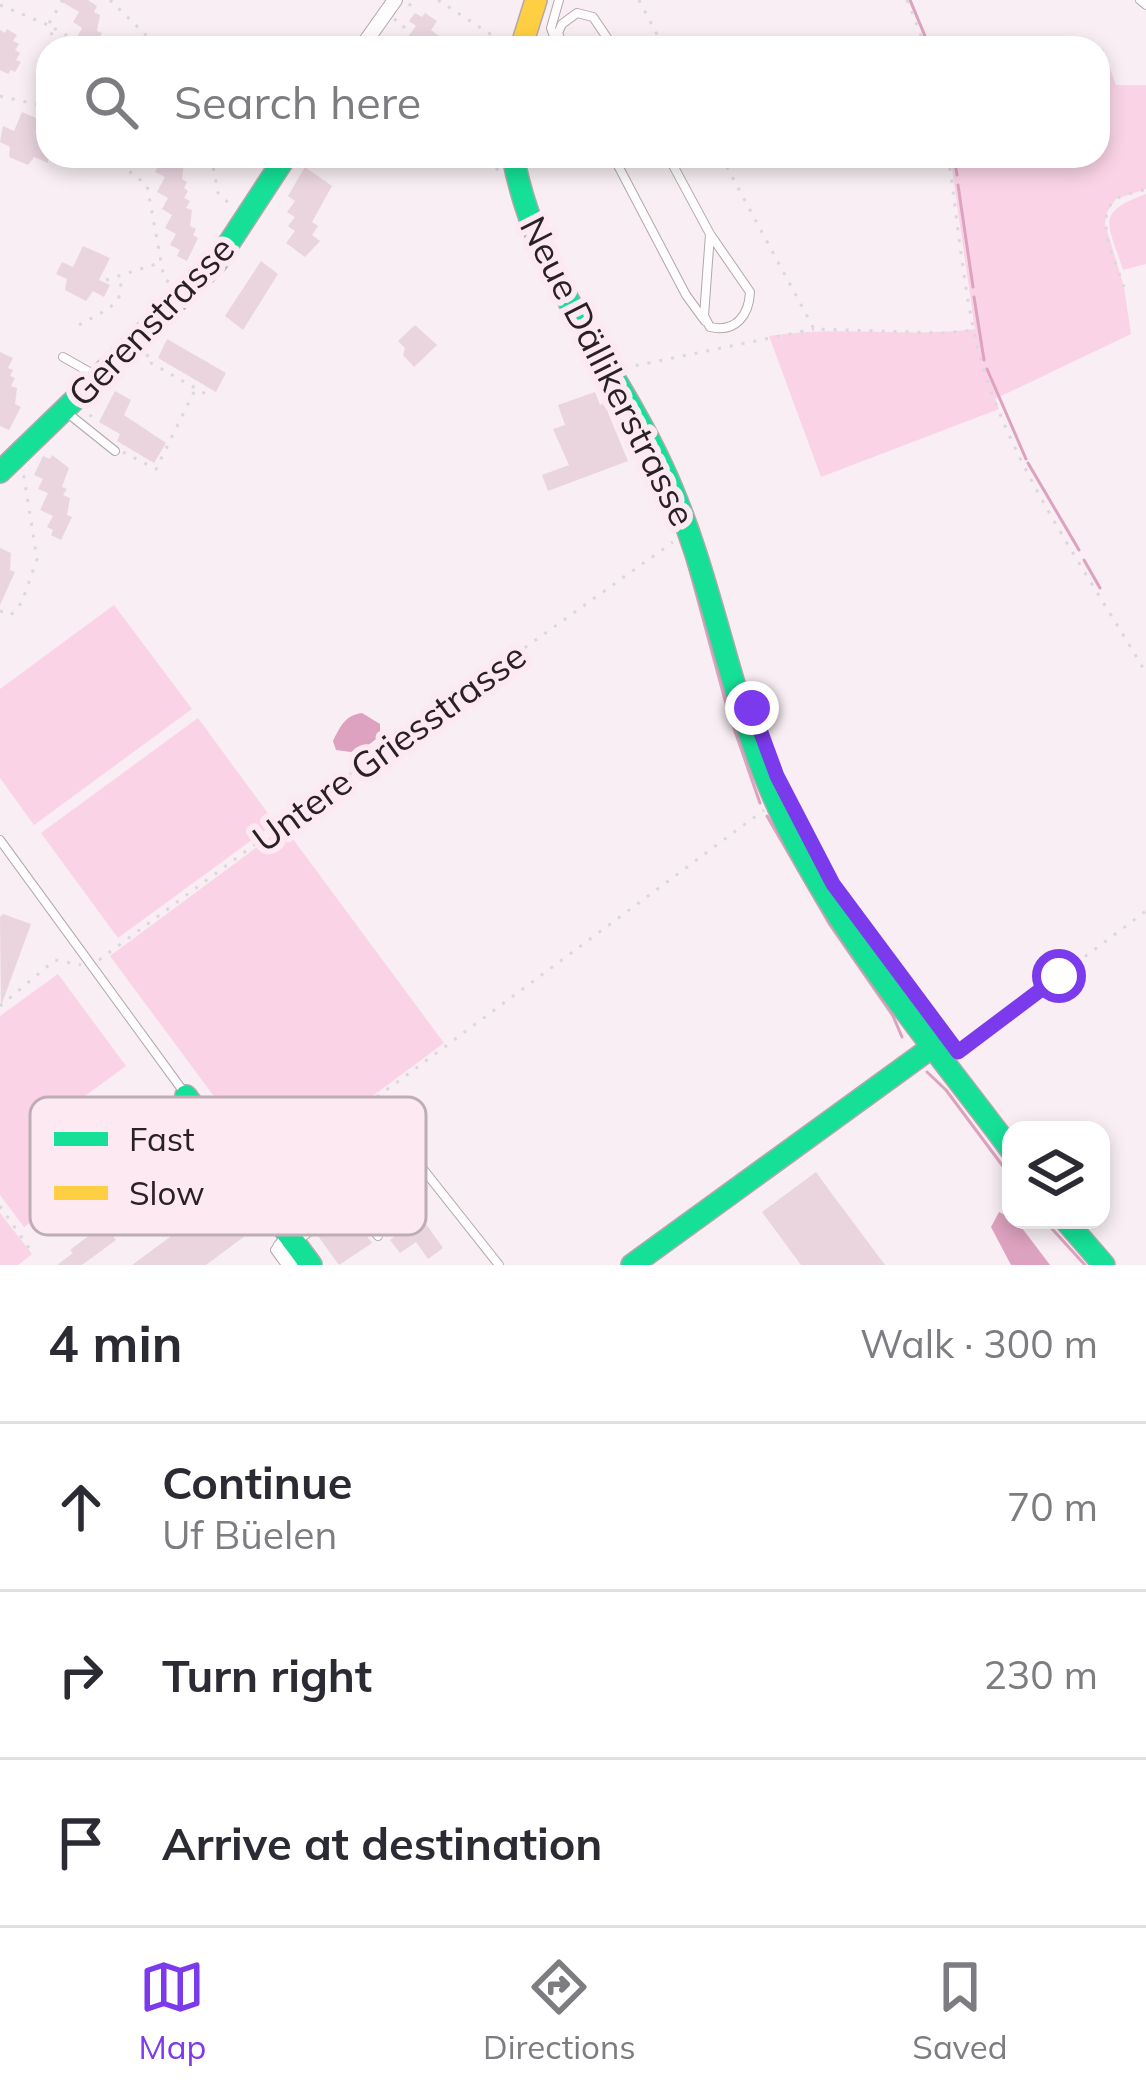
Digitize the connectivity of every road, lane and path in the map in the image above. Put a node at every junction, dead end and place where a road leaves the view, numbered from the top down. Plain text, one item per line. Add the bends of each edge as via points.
1 (63, 0) edge
2 (110, 0) edge
3 (438, 0) edge
4 (536, 0) edge
5 (560, 0) edge
6 (639, 0) edge
7 (908, 0) edge
8 (406, 2) edge
9 (0, 5) edge
10 (394, 19) dead end
11 (48, 25) junction
12 (52, 36) edge
13 (69, 36) edge
14 (147, 36) edge
15 (373, 36) edge
16 (403, 36) edge
17 (495, 36) edge
18 (525, 36) edge
19 (555, 36) edge
20 (561, 36) edge
21 (607, 36) edge
22 (658, 36) edge
23 (922, 36) edge
24 (0, 96) edge
25 (36, 104) edge
26 (126, 168) edge
27 (213, 168) edge
28 (278, 168) edge
29 (515, 168) edge
30 (619, 168) edge
31 (674, 168) edge
32 (727, 168) edge
33 (950, 168) edge
34 (1146, 189) edge
35 (241, 212) dead end
36 (710, 234) junction
37 (161, 262) junction
38 (119, 276) junction
39 (106, 280) dead end
40 (1124, 287) dead end
41 (177, 291) dead end
42 (706, 322) junction
43 (79, 325) dead end
44 (814, 329) junction
45 (976, 330) junction
46 (138, 352) dead end
47 (63, 357) dead end
48 (621, 369) dead end
49 (100, 379) junction
50 (196, 388) junction
51 (211, 397) dead end
52 (94, 407) dead end
53 (65, 411) junction
54 (86, 424) junction
55 (115, 451) joint
56 (10, 468) edge
57 (690, 531) junction
58 (0, 610) edge
59 (1146, 673) edge
60 (776, 802) junction
61 (0, 840) edge
62 (1146, 911) edge
63 (92, 968) junction
64 (0, 1006) edge
65 (935, 1045) junction
66 (958, 1052) dead end
67 (186, 1096) edge
68 (377, 1097) edge
69 (1002, 1138) edge
70 (426, 1173) edge
71 (0, 1206) edge
72 (1073, 1229) edge
73 (29, 1248) dead end
74 (499, 1265) edge
75 (632, 1265) edge
76 (1103, 1265) edge

1 - 11 path
2 - 14 path
3 - 17 path
4 - 18 street
5 - 19 lane
6 - 22 path
7 - 23 path
8 - 15 street
9 - 11 path
10 - 16 path via 404,25
11 - 12 path
11 - 13 path
20 - 21 lane via 568,17 586,14
24 - 25 path
26 - 37 path via 147,185
27 - 35 path via 218,193
28 - 49 street, Gerenstrasse via 216,263
29 - 57 street, Neue Dällikerstrasse via 540,247 661,462
30 - 42 lane
31 - 36 lane
32 - 44 path
33 - 45 path
34 - 40 path via 1116,199 1107,212
36 - 42 lane
36 - 42 lane via 750,292 738,323 720,329
37 - 38 path
37 - 41 path
38 - 39 path
38 - 43 path via 120,299
44 - 45 path
44 - 48 path
45 - 59 path via 1022,460
46 - 50 path
47 - 49 lane
49 - 53 street, Gerenstrasse
50 - 51 path
50 - 55 path via 156,469
52 - 54 path
53 - 54 lane
53 - 56 street, Gerenstrasse
54 - 55 lane
56 - 58 path via 31,505 38,559 22,602 11,615
57 - 60 street, Neue Dällikerstrasse
57 - 63 path, Untere Griesstrasse
60 - 65 street, Neue Dällikerstrasse via 830,901
60 - 68 path
61 - 63 lane
62 - 66 path
63 - 64 path via 55,960
63 - 67 lane
65 - 69 street, Neue Dällikerstrasse
65 - 75 street
70 - 74 lane
71 - 73 path
72 - 76 street

